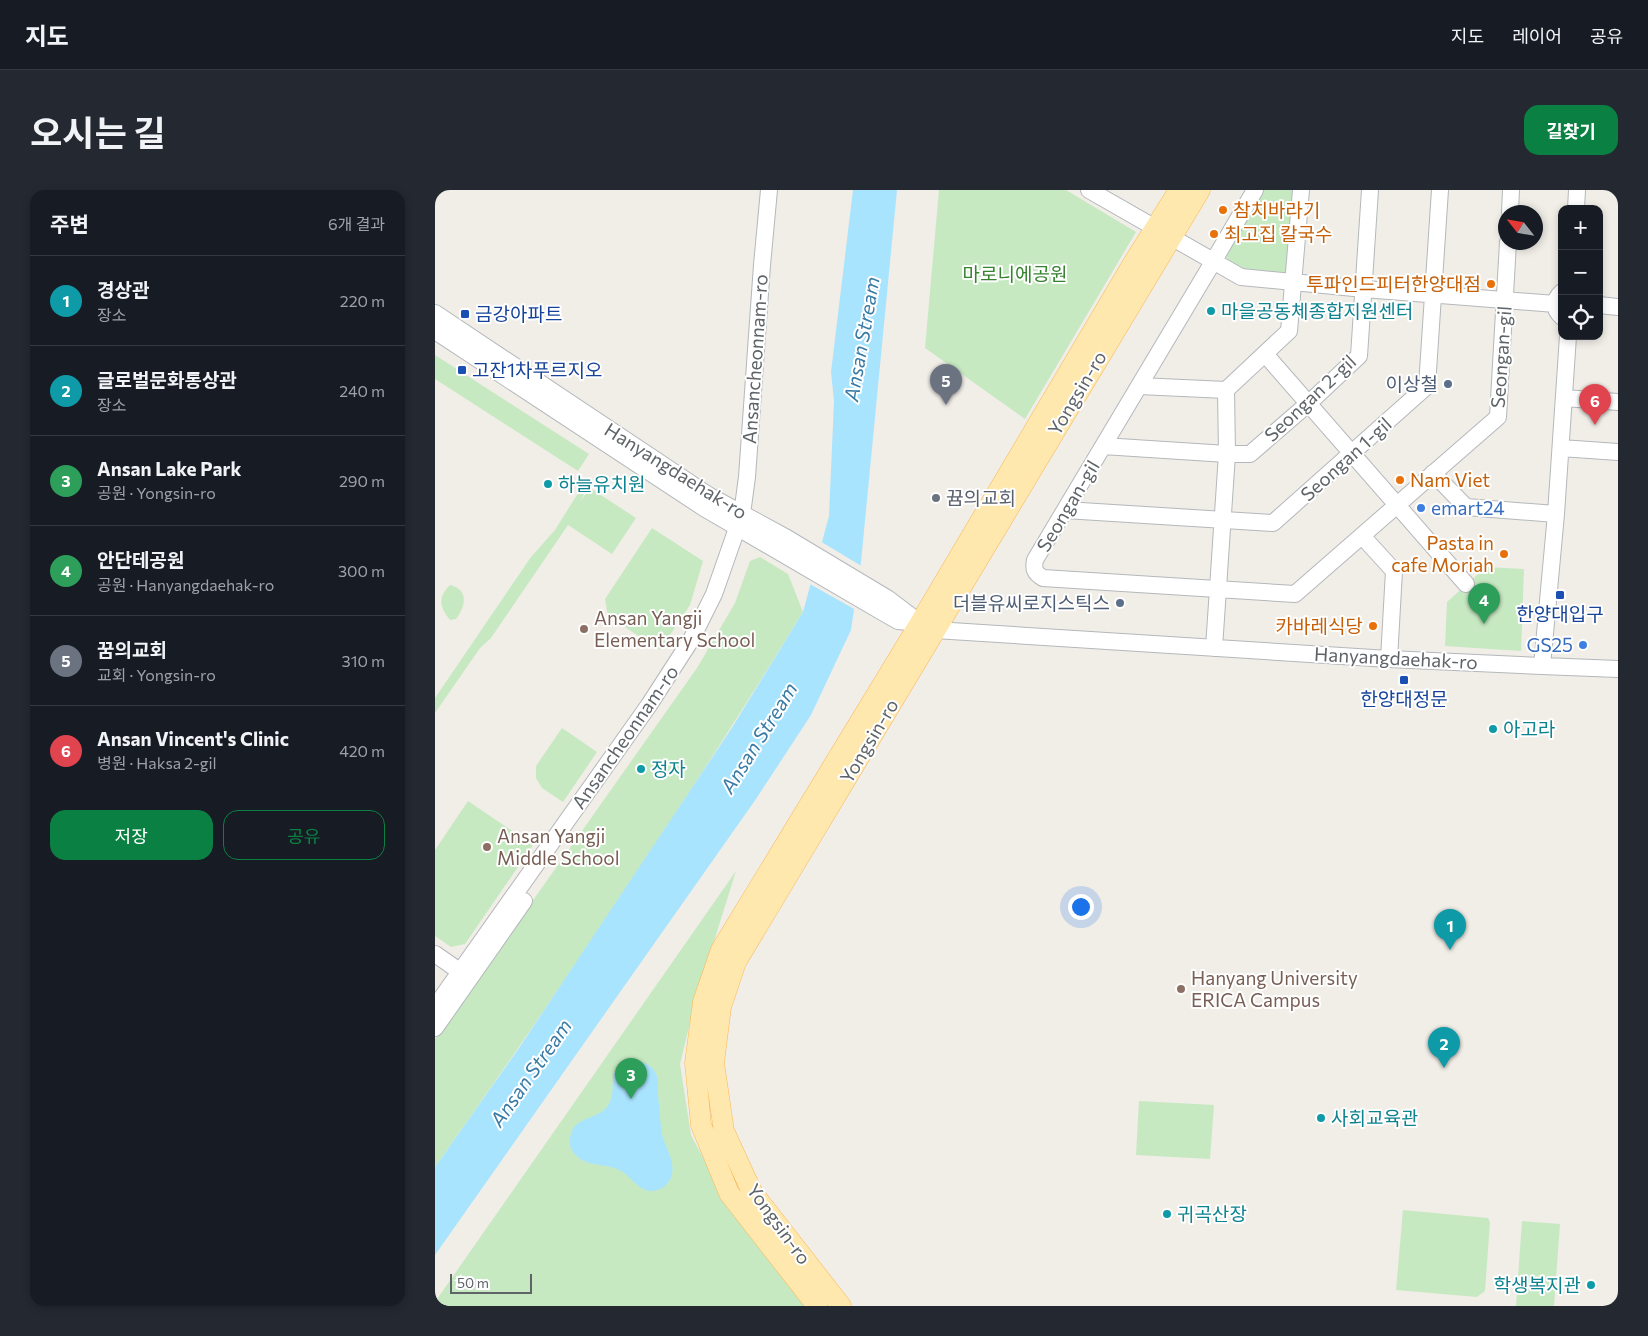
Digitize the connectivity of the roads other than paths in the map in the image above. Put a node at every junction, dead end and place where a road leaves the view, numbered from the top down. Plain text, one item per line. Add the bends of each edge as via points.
1 (769, 190) edge
2 (1089, 190) edge
3 (1179, 190) edge
4 (1200, 190) edge
5 (1255, 190) edge
6 (1301, 190) edge
7 (1370, 190) edge
8 (1440, 190) edge
9 (1511, 190) edge
10 (1577, 190) edge
11 (1510, 205) edge
12 (1576, 205) edge
13 (1163, 233) junction
14 (1508, 250) edge
15 (1213, 262) junction
16 (1294, 283) junction
17 (1363, 289) junction
18 (1434, 295) junction
19 (1505, 300) junction
20 (1558, 304) edge
21 (1603, 306) edge
22 (1618, 307) edge
23 (435, 312) edge
24 (435, 331) edge
25 (1568, 340) edge
26 (1265, 354) junction
27 (1139, 386) junction
28 (1226, 390) junction
29 (1565, 398) junction
30 (1618, 402) edge
31 (1309, 403) junction
32 (1103, 446) junction
33 (1561, 448) junction
34 (1618, 452) edge
35 (1353, 453) junction
36 (1227, 454) junction
37 (1433, 473) junction
38 (1398, 505) junction
39 (1065, 510) junction
40 (1556, 514) junction
41 (1223, 520) junction
42 (740, 521) junction
43 (1363, 536) junction
44 (1466, 584) dead end
45 (1218, 589) junction
46 (928, 627) junction
47 (1214, 648) junction
48 (1389, 659) junction
49 (1542, 666) junction
50 (1618, 669) edge
51 (435, 954) edge
52 (465, 975) junction
53 (435, 1007) edge
54 (435, 1028) edge
55 (817, 1306) edge
56 (841, 1306) edge

1 - 42 street, Ansancheonnam-ro via 747,477
2 - 13 street
3 - 13 main road
4 - 13 main road, Yongsin-ro
5 - 15 street, Seongan-gil
6 - 16 street
7 - 17 street, Seongan 2-gil
8 - 18 street, Seongan 1-gil
9 - 11 street
10 - 12 street
13 - 15 street
13 - 46 main road, Yongsin-ro
14 - 19 street, Seongan-gil
15 - 16 street via 1241,277
15 - 27 street, Seongan-gil
16 - 17 street
16 - 26 street via 1289,331
17 - 18 street
17 - 31 street, Seongan 2-gil via 1359,356
18 - 19 street
18 - 35 street, Seongan 1-gil via 1427,386
19 - 20 street
19 - 37 street, Seongan-gil via 1498,418
21 - 22 street
23 - 42 street, Hanyangdaehak-ro via 708,494
24 - 42 street, Hanyangdaehak-ro via 704,508
25 - 29 street
26 - 28 street
26 - 31 street
27 - 28 street
27 - 32 street, Seongan-gil
28 - 36 street
29 - 30 street
29 - 33 street
31 - 35 street
31 - 36 street, Seongan 2-gil via 1250,454
32 - 36 street, Seongan 2-gil
32 - 39 street, Seongan-gil
33 - 34 street
33 - 40 street
35 - 38 street
35 - 41 street, Seongan 1-gil via 1273,523
36 - 41 street
37 - 38 street, Seongan-gil
37 - 40 street via 1466,507
38 - 43 street, Seongan-gil
38 - 44 street
39 - 41 street, Seongan 1-gil
39 - 45 street, Seongan-gil via 1035,560 1035,573 1043,578
40 - 49 street
41 - 45 street
42 - 46 street, Hanyangdaehak-ro via 885,605 898,621
42 - 52 street, Ansancheonnam-ro via 736,556 723,598 700,644 634,743
43 - 45 street, Seongan-gil via 1295,594
43 - 48 street via 1394,571
45 - 47 street
46 - 47 street, Hanyangdaehak-ro
46 - 55 main road, Yongsin-ro via 721,950 703,1002 695,1063 701,1125 729,1193
46 - 56 main road, Yongsin-ro via 736,962 721,1007 714,1063 724,1131 752,1192
47 - 48 street, Hanyangdaehak-ro
48 - 49 street, Hanyangdaehak-ro
49 - 50 street, Hanyangdaehak-ro
51 - 52 street
52 - 53 street, Ansancheonnam-ro
52 - 54 street, Ansancheonnam-ro

